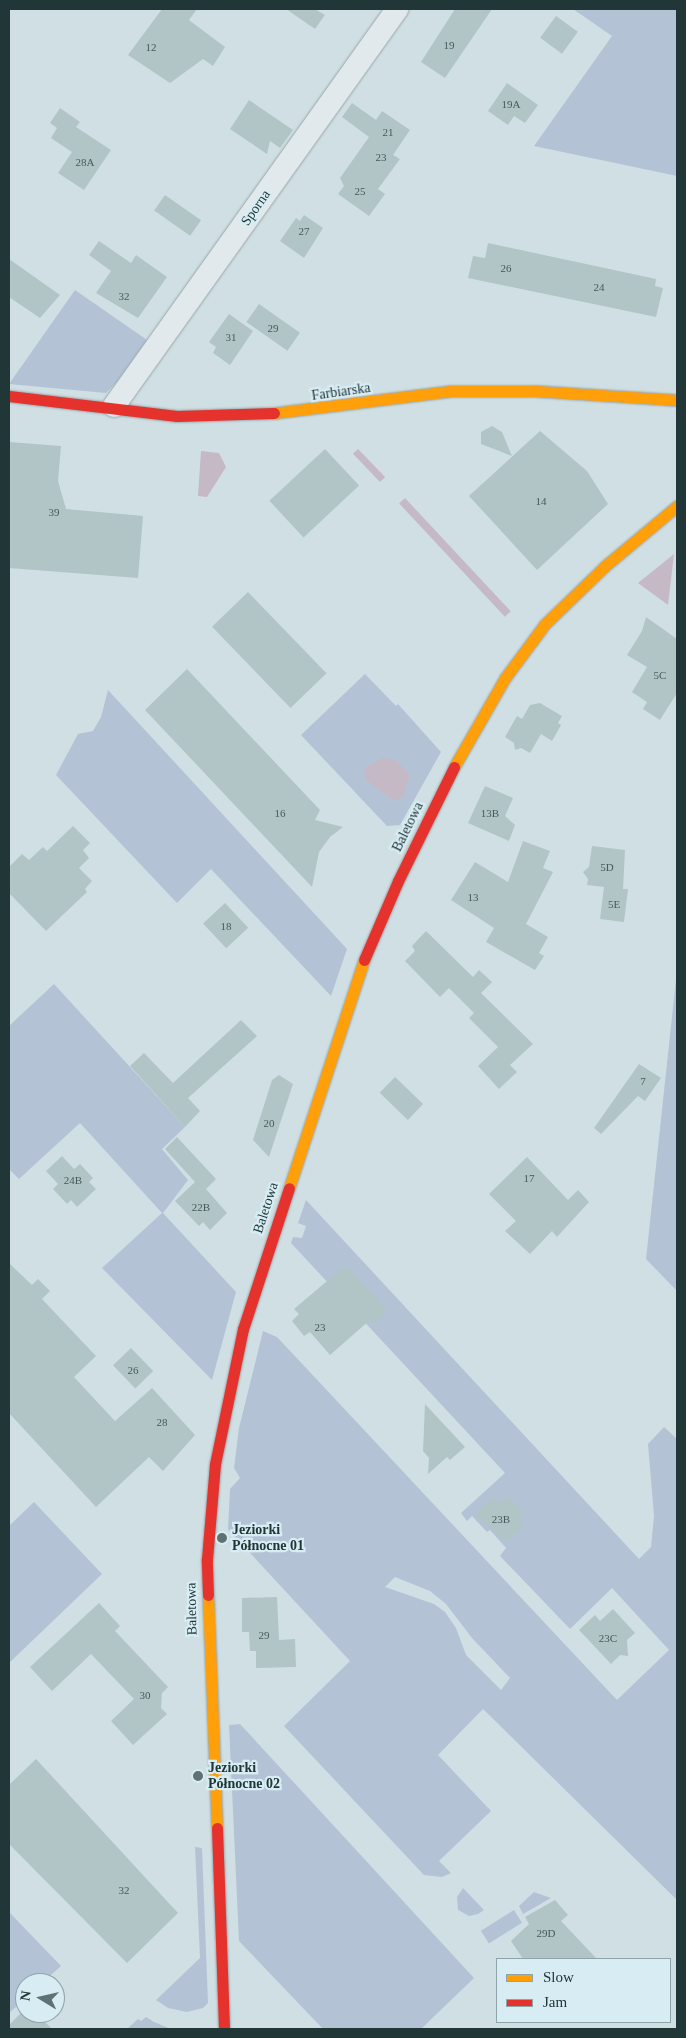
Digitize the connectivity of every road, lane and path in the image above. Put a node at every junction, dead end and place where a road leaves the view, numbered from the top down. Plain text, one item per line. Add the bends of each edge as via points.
1 (397, 9) edge
2 (9, 396) edge
3 (677, 400) edge
4 (114, 406) junction
5 (677, 506) edge
6 (224, 2029) edge

1 - 4 street, Sporna
2 - 4 street, Farbiarska
3 - 4 street, Farbiarska via 536,391 451,391 300,412 177,416
5 - 6 street, Baletowa via 605,566 545,624 505,678 460,754 398,881 363,963 243,1329 214,1464 207,1559

